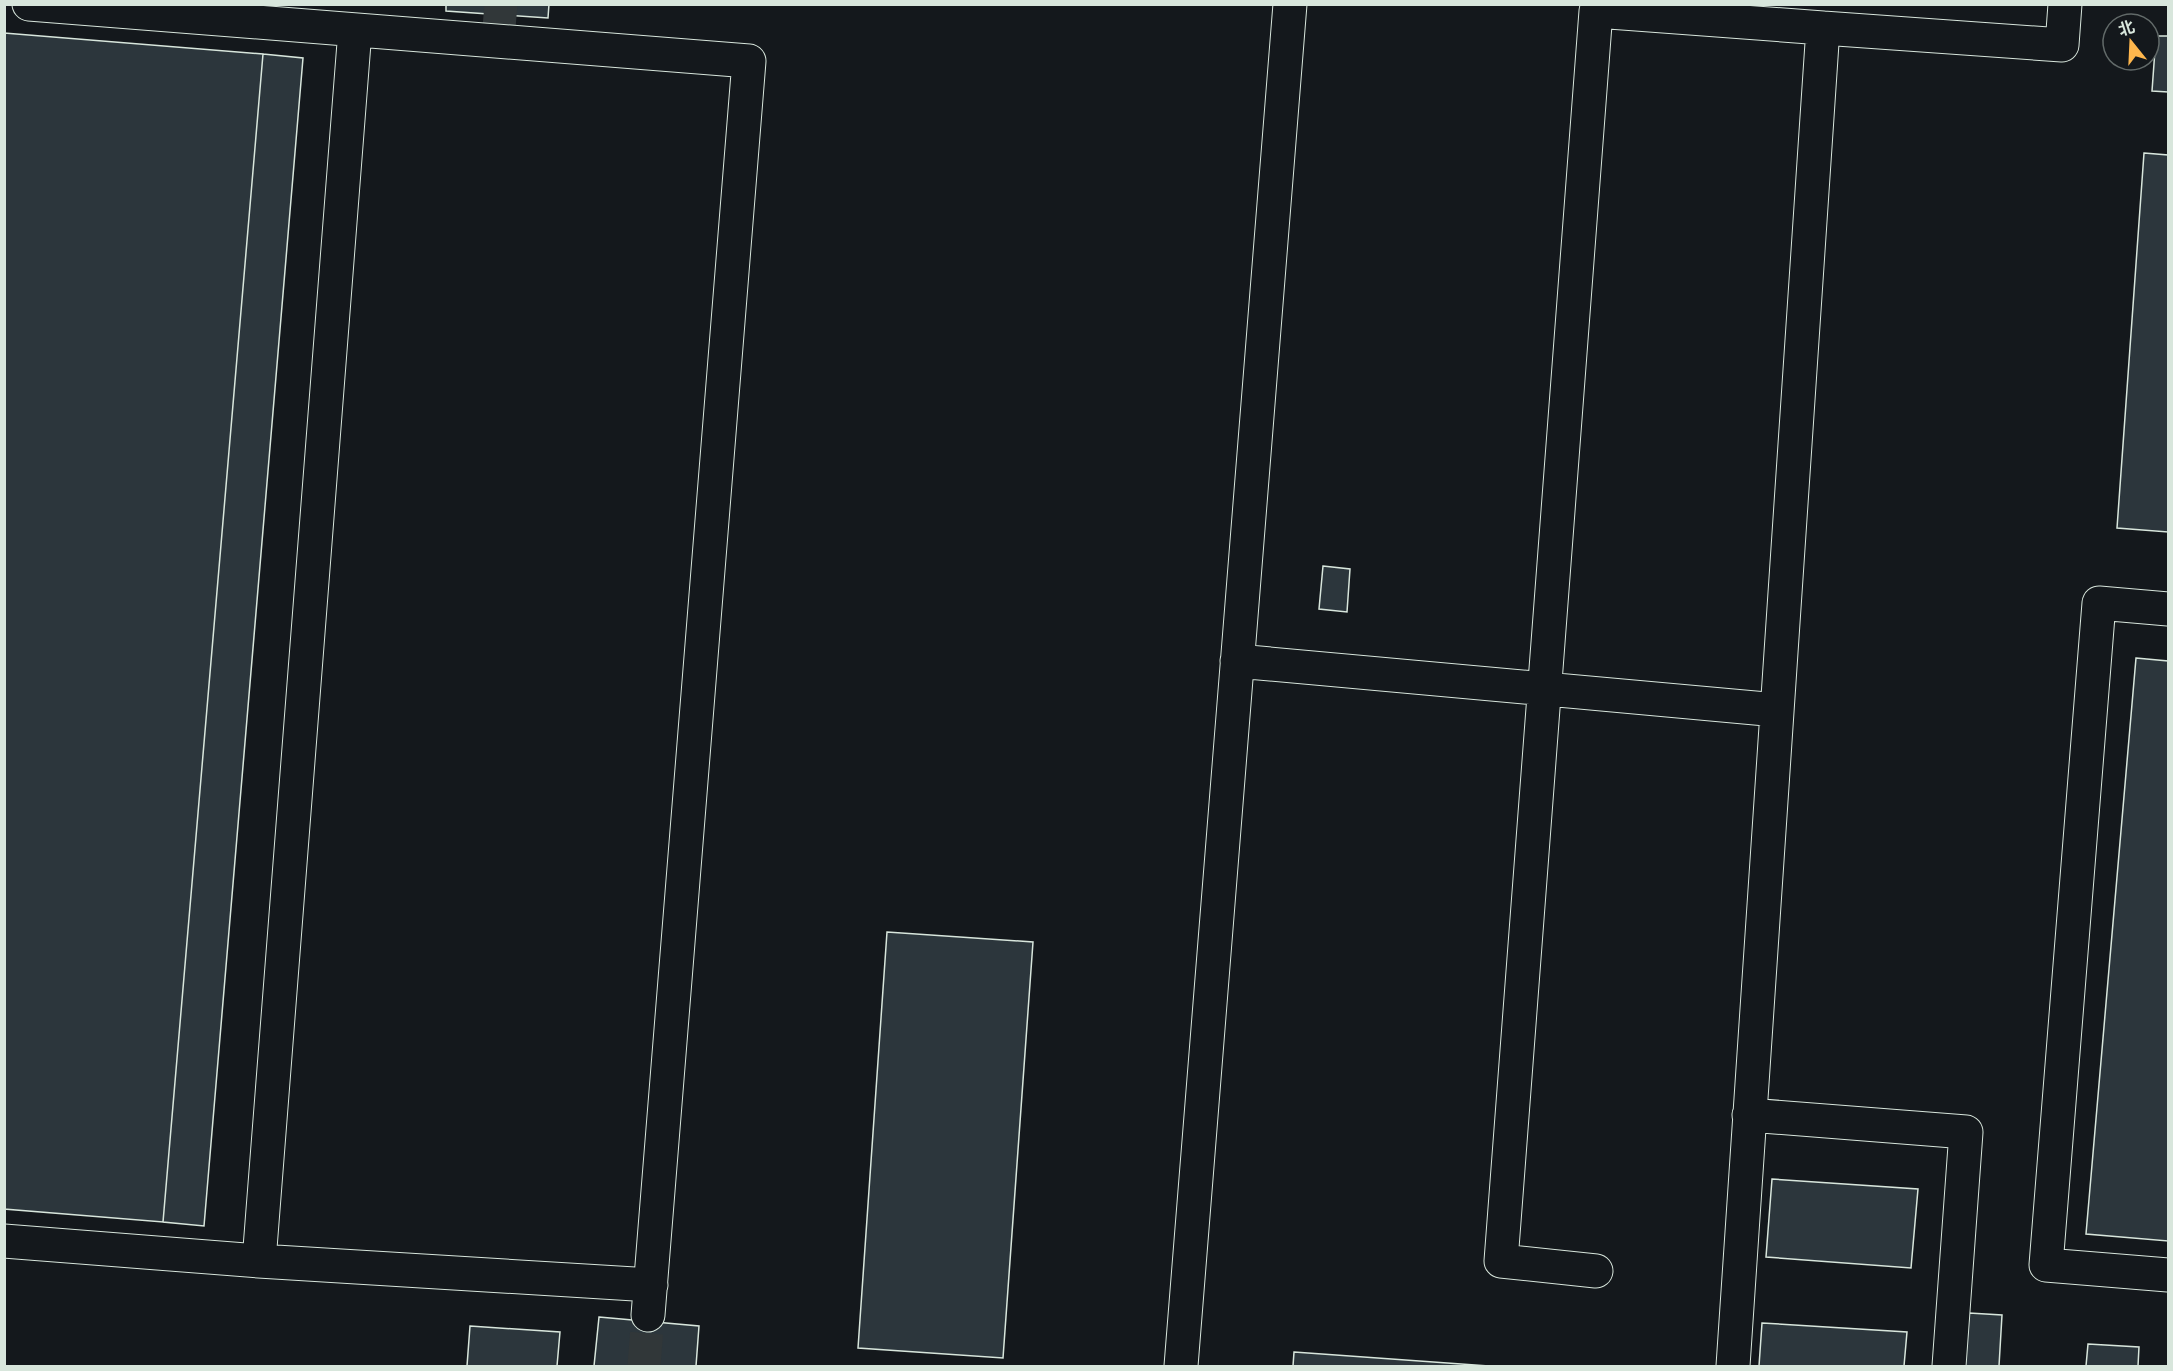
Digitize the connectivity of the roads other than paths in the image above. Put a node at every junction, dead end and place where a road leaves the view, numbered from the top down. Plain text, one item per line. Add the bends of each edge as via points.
1 (29, 4) edge
2 (1290, 4) edge
3 (2065, 4) edge
4 (1823, 28) junction
5 (355, 30) junction
6 (2169, 609) edge
7 (1238, 661) junction
8 (1544, 688) junction
9 (1777, 710) junction
10 (1749, 1114) junction
11 (4, 1241) edge
12 (259, 1261) junction
13 (1596, 1271) dead end
14 (2169, 1275) edge
15 (1181, 1366) edge
16 (1733, 1366) edge
17 (1949, 1366) edge

1 - 5 street
2 - 7 street
3 - 4 street via 2062,45
4 - 8 street via 1596,11
4 - 9 street
5 - 12 street
5 - 12 street via 498,35 749,61 650,1300
6 - 14 street via 2099,603 2046,1265
7 - 8 street
7 - 15 street
8 - 9 street
8 - 13 street via 1501,1262
9 - 10 street
10 - 16 street
10 - 17 street via 1966,1132
11 - 12 street

